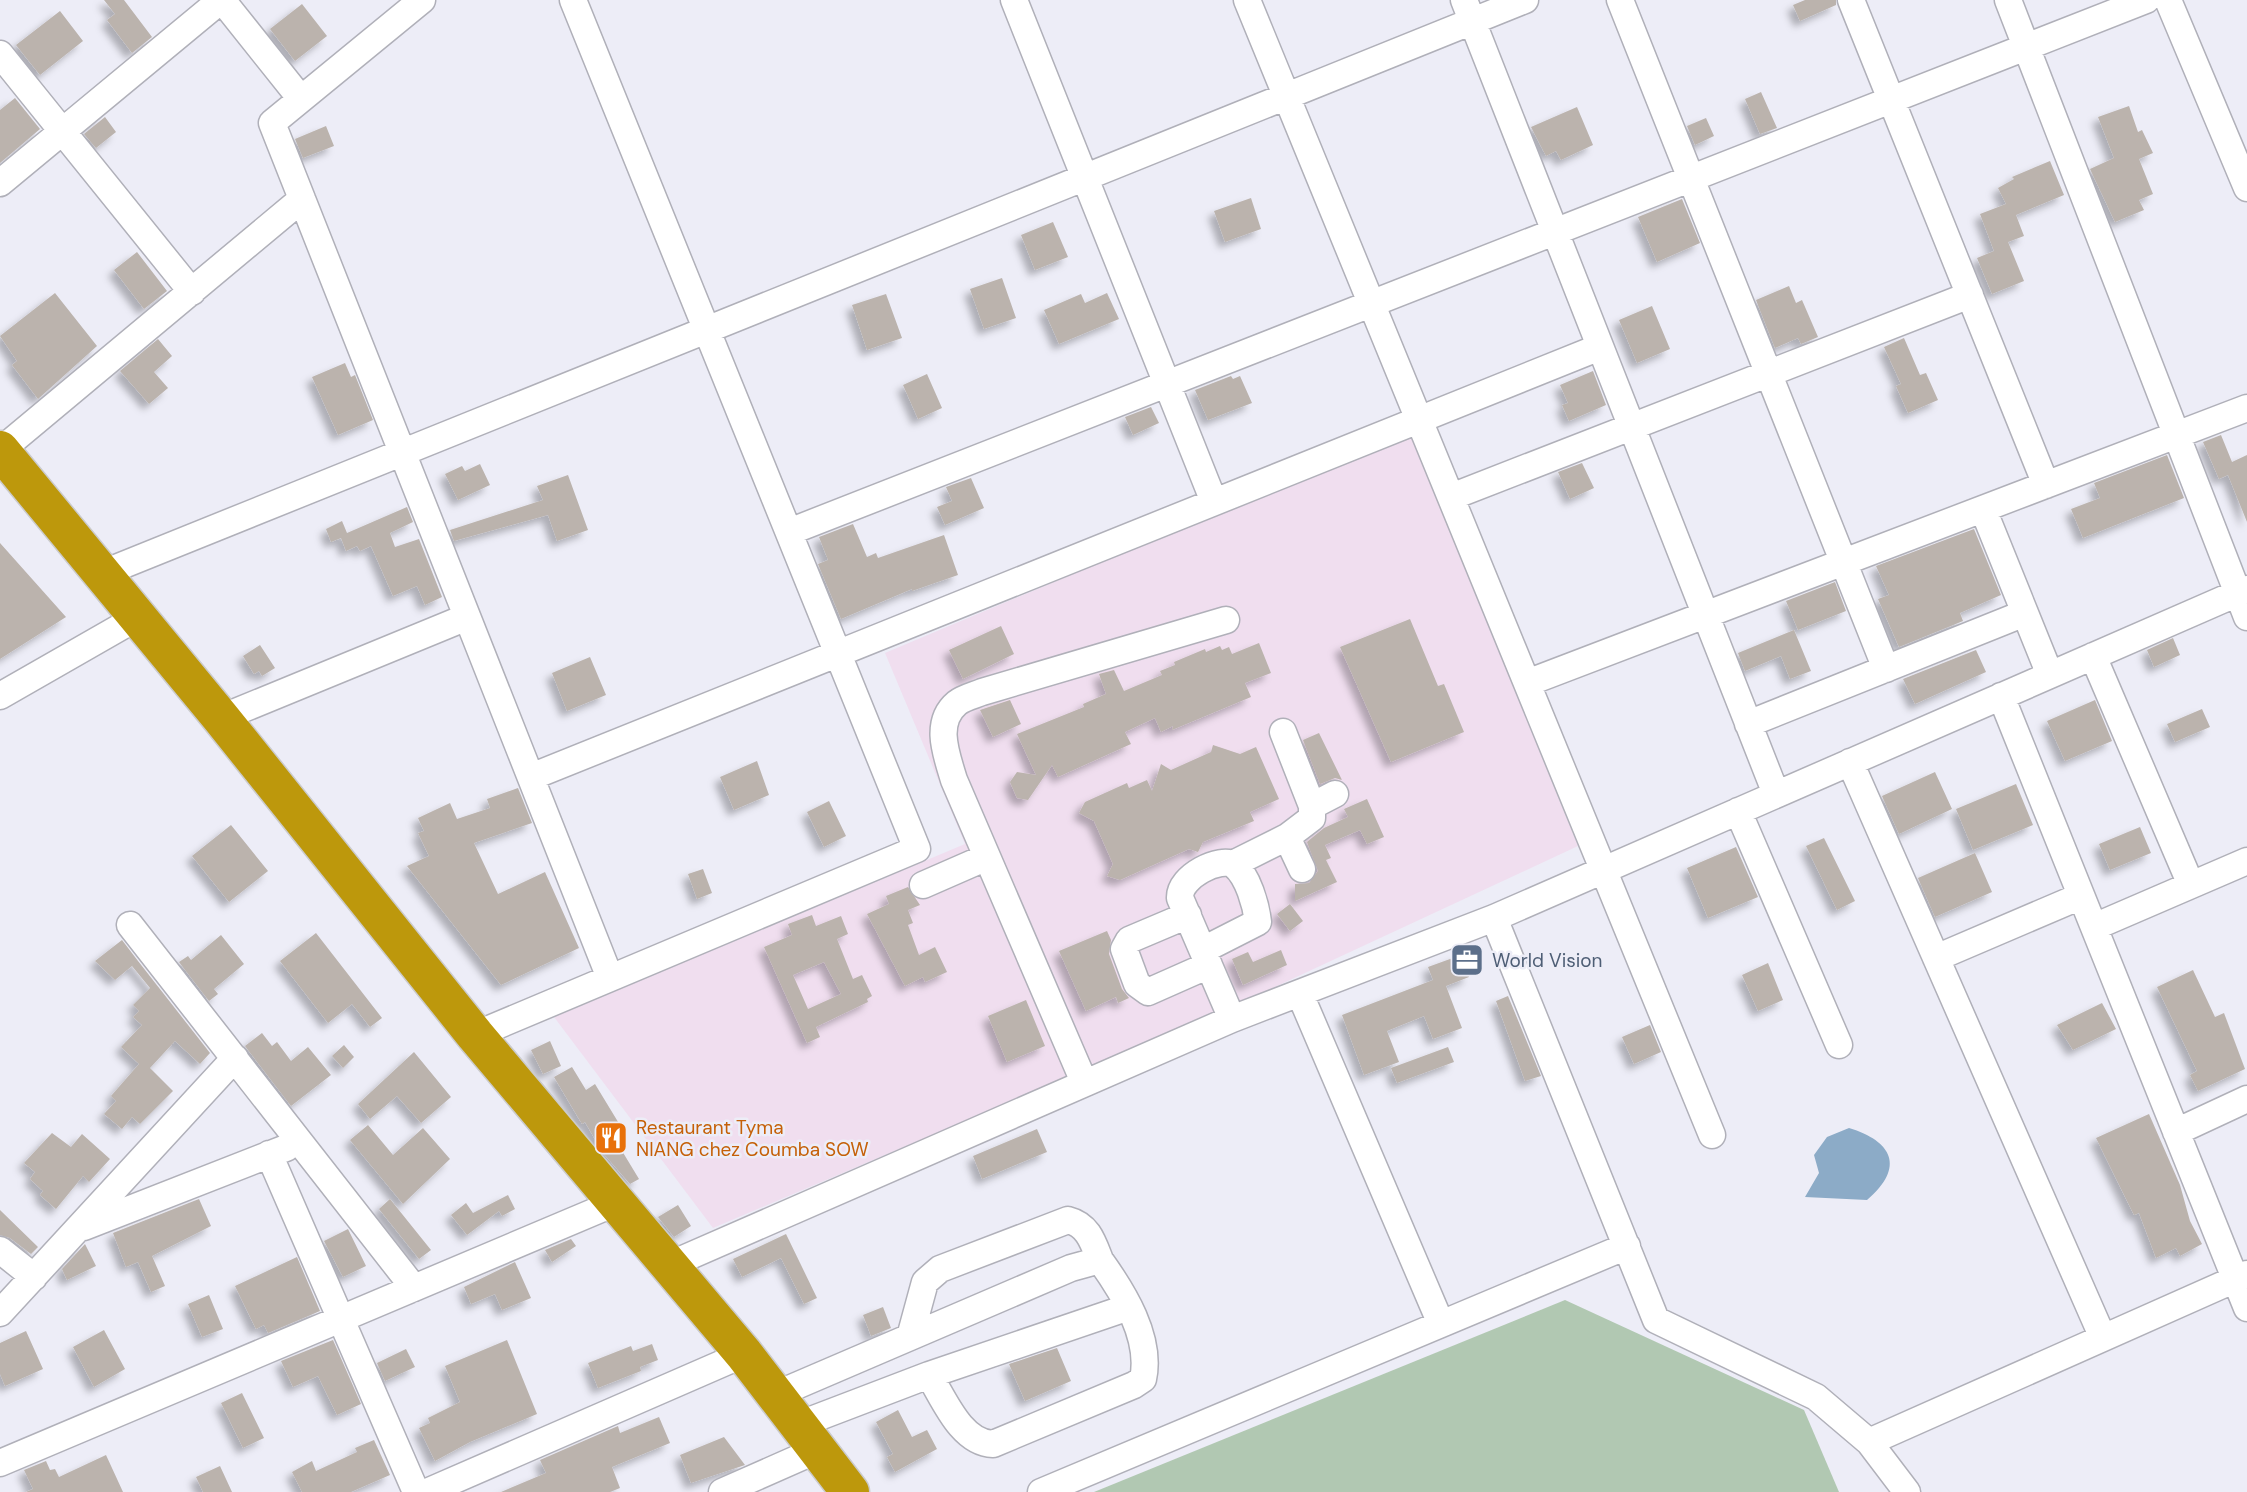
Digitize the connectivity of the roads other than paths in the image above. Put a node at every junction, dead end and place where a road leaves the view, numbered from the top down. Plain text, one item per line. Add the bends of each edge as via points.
1 (221, 0) edge
2 (422, 0) edge
3 (573, 0) edge
4 (1014, 0) edge
5 (1247, 0) edge
6 (1525, 0) edge
7 (1620, 0) edge
8 (1851, 0) edge
9 (2008, 0) edge
10 (2146, 0) edge
11 (2168, 0) edge
12 (1468, 11) edge
13 (2026, 47) junction
14 (0, 54) edge
15 (1286, 96) junction
16 (302, 99) junction
17 (1892, 100) junction
18 (62, 131) junction
19 (1084, 177) junction
20 (1691, 178) junction
21 (0, 183) edge
22 (2247, 188) edge
23 (302, 200) junction
24 (1555, 232) junction
25 (192, 292) junction
26 (1969, 295) junction
27 (1372, 303) junction
28 (706, 328) junction
29 (1600, 346) junction
30 (1768, 373) junction
31 (1167, 384) junction
32 (2247, 408) edge
33 (1419, 419) junction
34 (1631, 426) junction
35 (2176, 435) junction
36 (0, 450) edge
37 (402, 452) junction
38 (2046, 485) junction
39 (1451, 497) junction
40 (1214, 502) junction
41 (1983, 509) junction
42 (789, 532) junction
43 (1844, 563) junction
44 (102, 574) junction
45 (2244, 600) edge
46 (2025, 613) junction
47 (1706, 615) junction
48 (138, 617) junction
49 (467, 617) junction
50 (1226, 620) dead end
51 (838, 653) junction
52 (2093, 656) junction
53 (1886, 669) junction
54 (2050, 675) junction
55 (1527, 683) junction
56 (0, 696) edge
57 (2001, 696) junction
58 (221, 718) junction
59 (1748, 724) junction
60 (1283, 732) dead end
61 (1850, 762) junction
62 (531, 777) junction
63 (1776, 794) junction
64 (1738, 811) junction
65 (1287, 837) junction
66 (987, 857) junction
67 (2247, 860) edge
68 (1233, 864) junction
69 (1301, 869) dead end
70 (1604, 870) junction
71 (923, 885) dead end
72 (2191, 885) junction
73 (2081, 896) junction
74 (1188, 915) junction
75 (1494, 918) junction
76 (130, 925) dead end
77 (2094, 927) junction
78 (1206, 957) junction
79 (1936, 958) junction
80 (610, 978) junction
81 (1300, 994) junction
82 (1232, 1019) junction
83 (475, 1035) junction
84 (1839, 1045) dead end
85 (235, 1058) junction
86 (1084, 1082) junction
87 (2247, 1099) edge
88 (2176, 1132) junction
89 (1712, 1135) dead end
90 (300, 1142) junction
91 (269, 1154) junction
92 (615, 1203) junction
93 (77, 1230) junction
94 (1627, 1246) junction
95 (0, 1250) edge
96 (1100, 1260) junction
97 (667, 1266) junction
98 (2241, 1276) edge
99 (34, 1277) junction
100 (414, 1288) junction
101 (1129, 1307) junction
102 (2247, 1308) edge
103 (0, 1313) edge
104 (340, 1319) junction
105 (1441, 1324) junction
106 (910, 1337) junction
107 (2103, 1338) junction
108 (744, 1354) junction
109 (929, 1375) junction
110 (775, 1395) junction
111 (808, 1438) junction
112 (1869, 1442) junction
113 (0, 1463) edge
114 (416, 1492) edge
115 (427, 1492) edge
116 (722, 1492) edge
117 (850, 1492) edge
118 (1041, 1492) edge
119 (1907, 1492) edge

1 - 16 street
1 - 18 street
2 - 16 street
3 - 28 street
4 - 19 street
5 - 15 street
6 - 12 street
7 - 20 street
8 - 17 street
9 - 13 street
10 - 13 street
11 - 22 street
12 - 15 street
12 - 24 street
13 - 17 street
13 - 35 street
14 - 18 street
15 - 19 street
15 - 27 street
16 - 23 street via 272,123
17 - 20 street
17 - 26 street
18 - 21 street
18 - 25 street
19 - 28 street
19 - 31 street
20 - 24 street
20 - 30 street
23 - 25 street
23 - 37 street
24 - 27 street
24 - 29 street
25 - 36 street
26 - 30 street
26 - 38 street
27 - 31 street
27 - 33 street
28 - 37 street
28 - 42 street
29 - 33 street
29 - 34 street
30 - 34 street
30 - 43 street
31 - 40 street
31 - 42 street
32 - 35 street
33 - 39 street
33 - 40 street
34 - 39 street
34 - 47 street
35 - 38 street
35 - 45 street
36 - 44 highway
37 - 44 street
37 - 49 street
38 - 41 street
39 - 55 street
40 - 51 street
41 - 43 street
41 - 46 street
42 - 51 street
43 - 47 street
43 - 53 street
44 - 48 highway
45 - 52 street
46 - 53 street
46 - 54 street
47 - 55 street
47 - 59 street
48 - 56 street
48 - 58 highway
49 - 58 street
49 - 62 street
50 - 66 street via 957,703 944,722 943,745
51 - 62 street
51 - 80 street via 917,849
52 - 54 street
52 - 72 street
53 - 59 street
54 - 57 street
55 - 70 street
57 - 61 street
57 - 73 street
58 - 83 highway
59 - 63 street
60 - 65 street via 1323,800 1312,818
61 - 63 street
61 - 79 street
62 - 80 street
63 - 64 street
64 - 70 street
64 - 84 street
65 - 68 street
65 - 69 street
66 - 71 street
66 - 86 street
67 - 72 street
68 - 74 street via 1222,862 1186,878 1179,888
68 - 78 street via 1242,874 1258,922
70 - 75 street
70 - 89 street
72 - 77 street
73 - 77 street
73 - 79 street
74 - 78 street
74 - 78 street via 1129,940 1124,956 1137,984 1148,992
75 - 81 street
75 - 94 street
76 - 85 street
77 - 88 street
78 - 82 street
79 - 107 street
80 - 83 street
81 - 82 street
81 - 105 street
82 - 86 street
83 - 92 highway
85 - 90 street
85 - 93 street
86 - 97 street
87 - 88 street
88 - 98 street
90 - 91 street
90 - 100 street
91 - 93 street
91 - 104 street
92 - 97 highway
92 - 100 street
93 - 99 street
94 - 105 street
94 - 112 street via 1656,1320 1816,1397
95 - 99 street
96 - 101 street
96 - 106 street
96 - 106 street via 1090,1236 1068,1220 940,1269 925,1282
97 - 108 highway
98 - 102 street
98 - 107 street
99 - 103 street
100 - 104 street
101 - 109 street
101 - 109 street via 1147,1364 1143,1379 993,1444 981,1444 964,1431
104 - 113 street
104 - 114 street
105 - 118 street
106 - 110 street
107 - 112 street
108 - 110 highway
108 - 115 street
109 - 111 street
110 - 111 highway
111 - 116 street
111 - 117 highway
112 - 119 street

